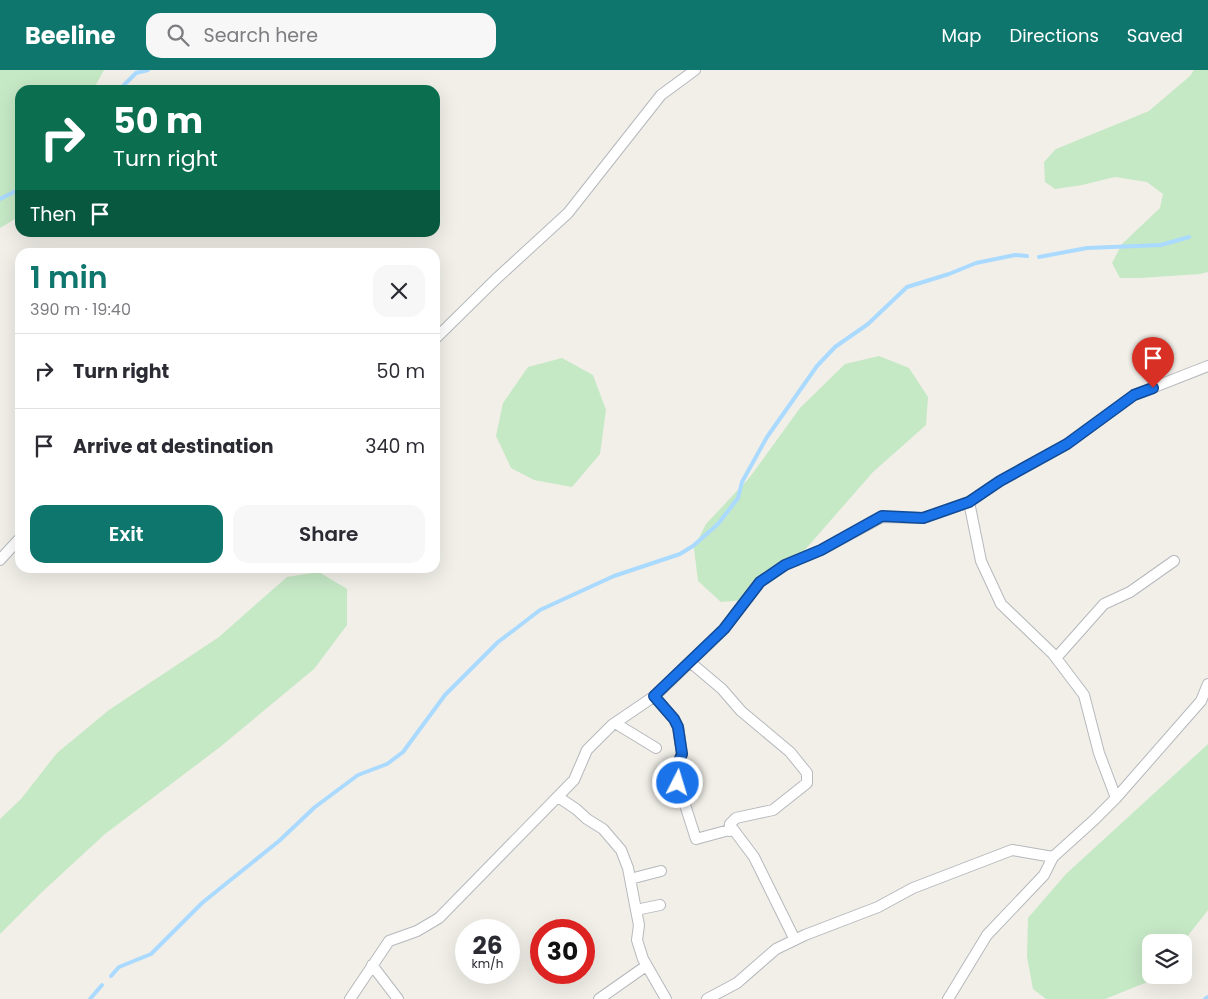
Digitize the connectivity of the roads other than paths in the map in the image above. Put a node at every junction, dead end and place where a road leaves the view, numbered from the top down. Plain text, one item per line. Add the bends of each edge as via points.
1 (695, 70) edge
2 (440, 334) edge
3 (1208, 366) edge
4 (969, 502) junction
5 (15, 544) edge
6 (0, 560) edge
7 (1174, 561) dead end
8 (1056, 658) junction
9 (690, 662) junction
10 (1208, 684) edge
11 (654, 696) junction
12 (615, 723) junction
13 (656, 748) dead end
14 (558, 797) junction
15 (1116, 798) junction
16 (729, 831) junction
17 (1053, 857) junction
18 (661, 871) dead end
19 (630, 879) junction
20 (660, 905) dead end
21 (636, 910) junction
22 (795, 940) junction
23 (372, 965) junction
24 (646, 966) junction
25 (350, 999) edge
26 (398, 999) edge
27 (599, 999) edge
28 (666, 999) edge
29 (707, 999) edge
30 (948, 999) edge

1 - 2 street via 661,95 568,213
3 - 4 street via 1134,395 1067,444
4 - 8 street via 981,561 1002,604
4 - 9 street via 923,518 882,516 821,550 785,565 760,582 724,629
5 - 6 street
7 - 8 street via 1130,592 1104,604
8 - 15 street via 1084,695 1099,753
9 - 11 street
9 - 16 street via 790,752 807,773 807,783 773,810 736,818
10 - 15 street via 1201,701
11 - 12 street
11 - 16 street via 678,727 682,754 676,770 678,783 696,839
12 - 13 street
12 - 14 street via 587,750 574,780
14 - 19 street via 603,829 621,850
14 - 23 street via 439,918 417,931 388,941
15 - 17 street
16 - 22 street via 733,830 754,857
17 - 22 street via 1012,850 913,888 878,907
17 - 30 street via 1044,875 987,935
18 - 19 street
19 - 21 street
20 - 21 street
21 - 24 street via 637,940
22 - 29 street via 776,948 737,982
23 - 25 street
23 - 26 street
24 - 27 street
24 - 28 street

